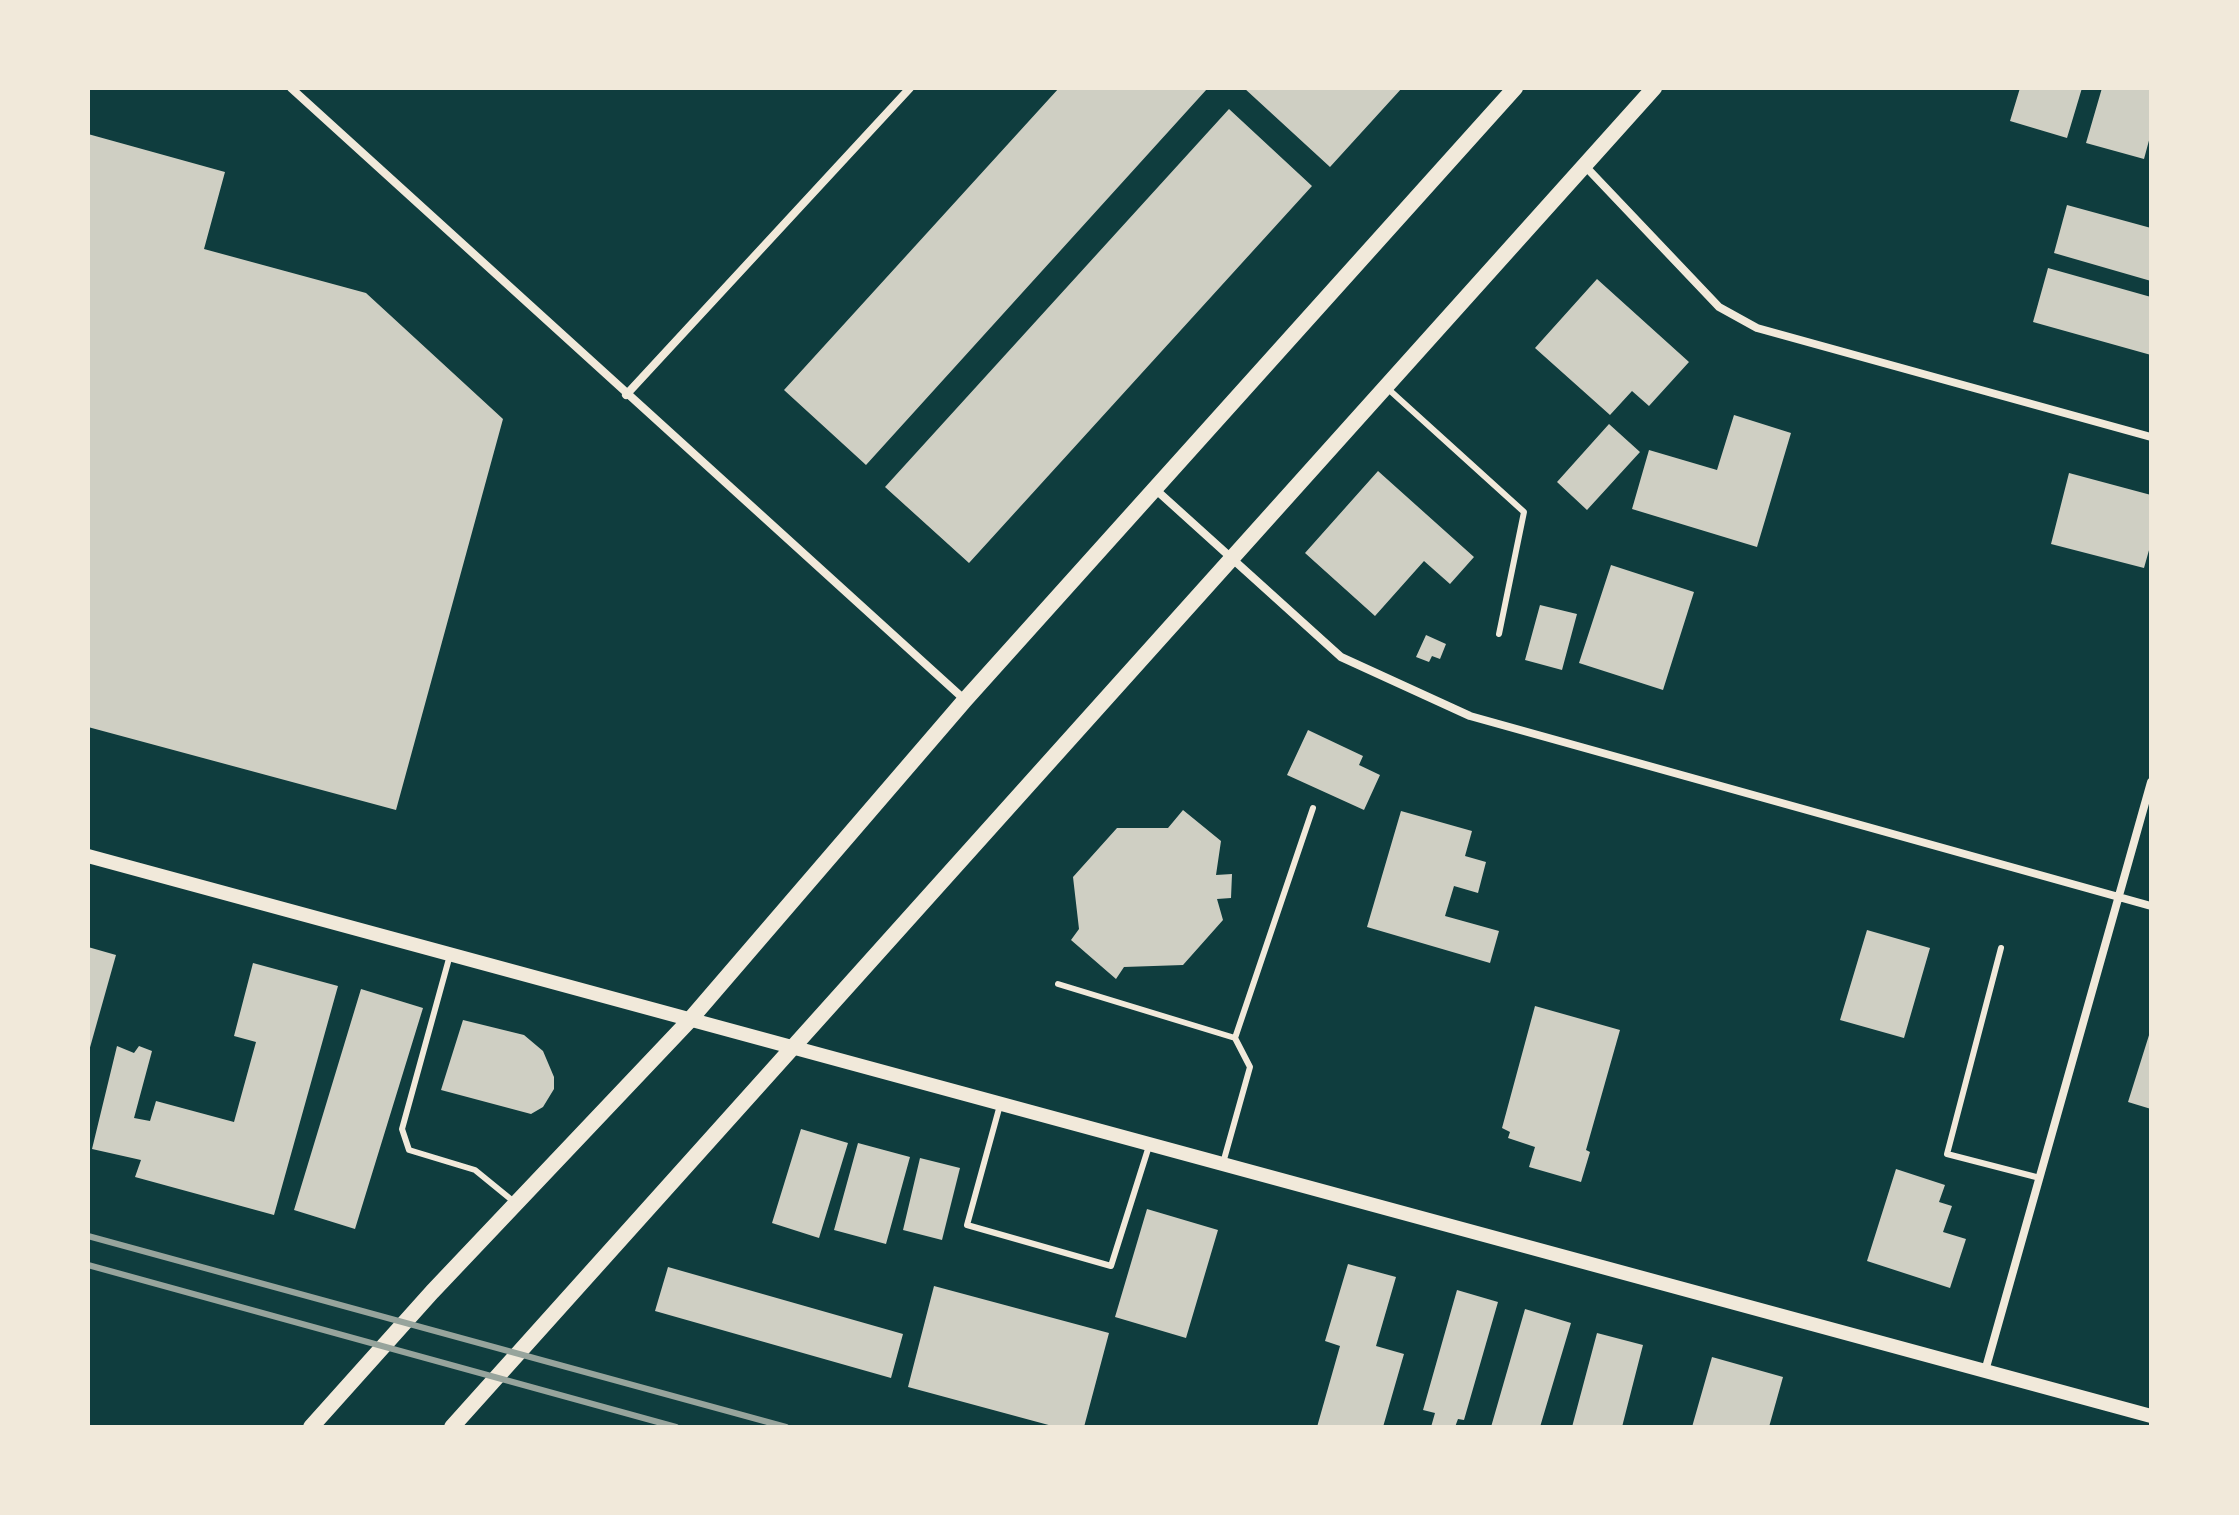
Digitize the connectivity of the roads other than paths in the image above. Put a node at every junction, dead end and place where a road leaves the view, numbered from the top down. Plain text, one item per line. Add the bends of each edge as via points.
1 (291, 88) edge
2 (910, 88) edge
3 (1515, 88) edge
4 (1654, 88) edge
5 (1585, 166) junction
6 (1386, 387) junction
7 (626, 395) junction
8 (2151, 437) edge
9 (1155, 488) junction
10 (1232, 558) junction
11 (1499, 634) dead end
12 (965, 700) junction
13 (2151, 782) edge
14 (1313, 808) dead end
15 (88, 856) edge
16 (2121, 897) junction
17 (2151, 906) edge
18 (2001, 948) dead end
19 (450, 955) junction
20 (1058, 984) dead end
21 (688, 1022) junction
22 (1235, 1038) junction
23 (792, 1048) junction
24 (1000, 1105) junction
25 (1149, 1145) junction
26 (1222, 1165) junction
27 (2040, 1178) junction
28 (516, 1204) junction
29 (1985, 1371) junction
30 (2151, 1416) edge
31 (311, 1427) edge
32 (452, 1427) edge

1 - 7 street
2 - 7 street
3 - 9 main road
4 - 5 main road
5 - 6 main road
5 - 8 street via 1719,307 1757,328
6 - 10 main road
6 - 11 lane via 1524,512
7 - 12 street
9 - 10 street
9 - 12 main road
10 - 16 street via 1341,657 1470,716
10 - 23 main road
12 - 21 main road
13 - 16 street
14 - 22 lane
15 - 19 street
16 - 17 street
16 - 27 street
18 - 27 lane via 1947,1154
19 - 21 street
19 - 28 lane via 402,1129 409,1150 475,1170
20 - 22 lane
21 - 23 street
21 - 28 main road
22 - 26 lane via 1250,1067
23 - 24 street
23 - 32 main road
24 - 25 street
24 - 25 lane via 967,1225 1111,1266
25 - 26 street
26 - 29 street
27 - 29 street
28 - 31 main road
29 - 30 street

